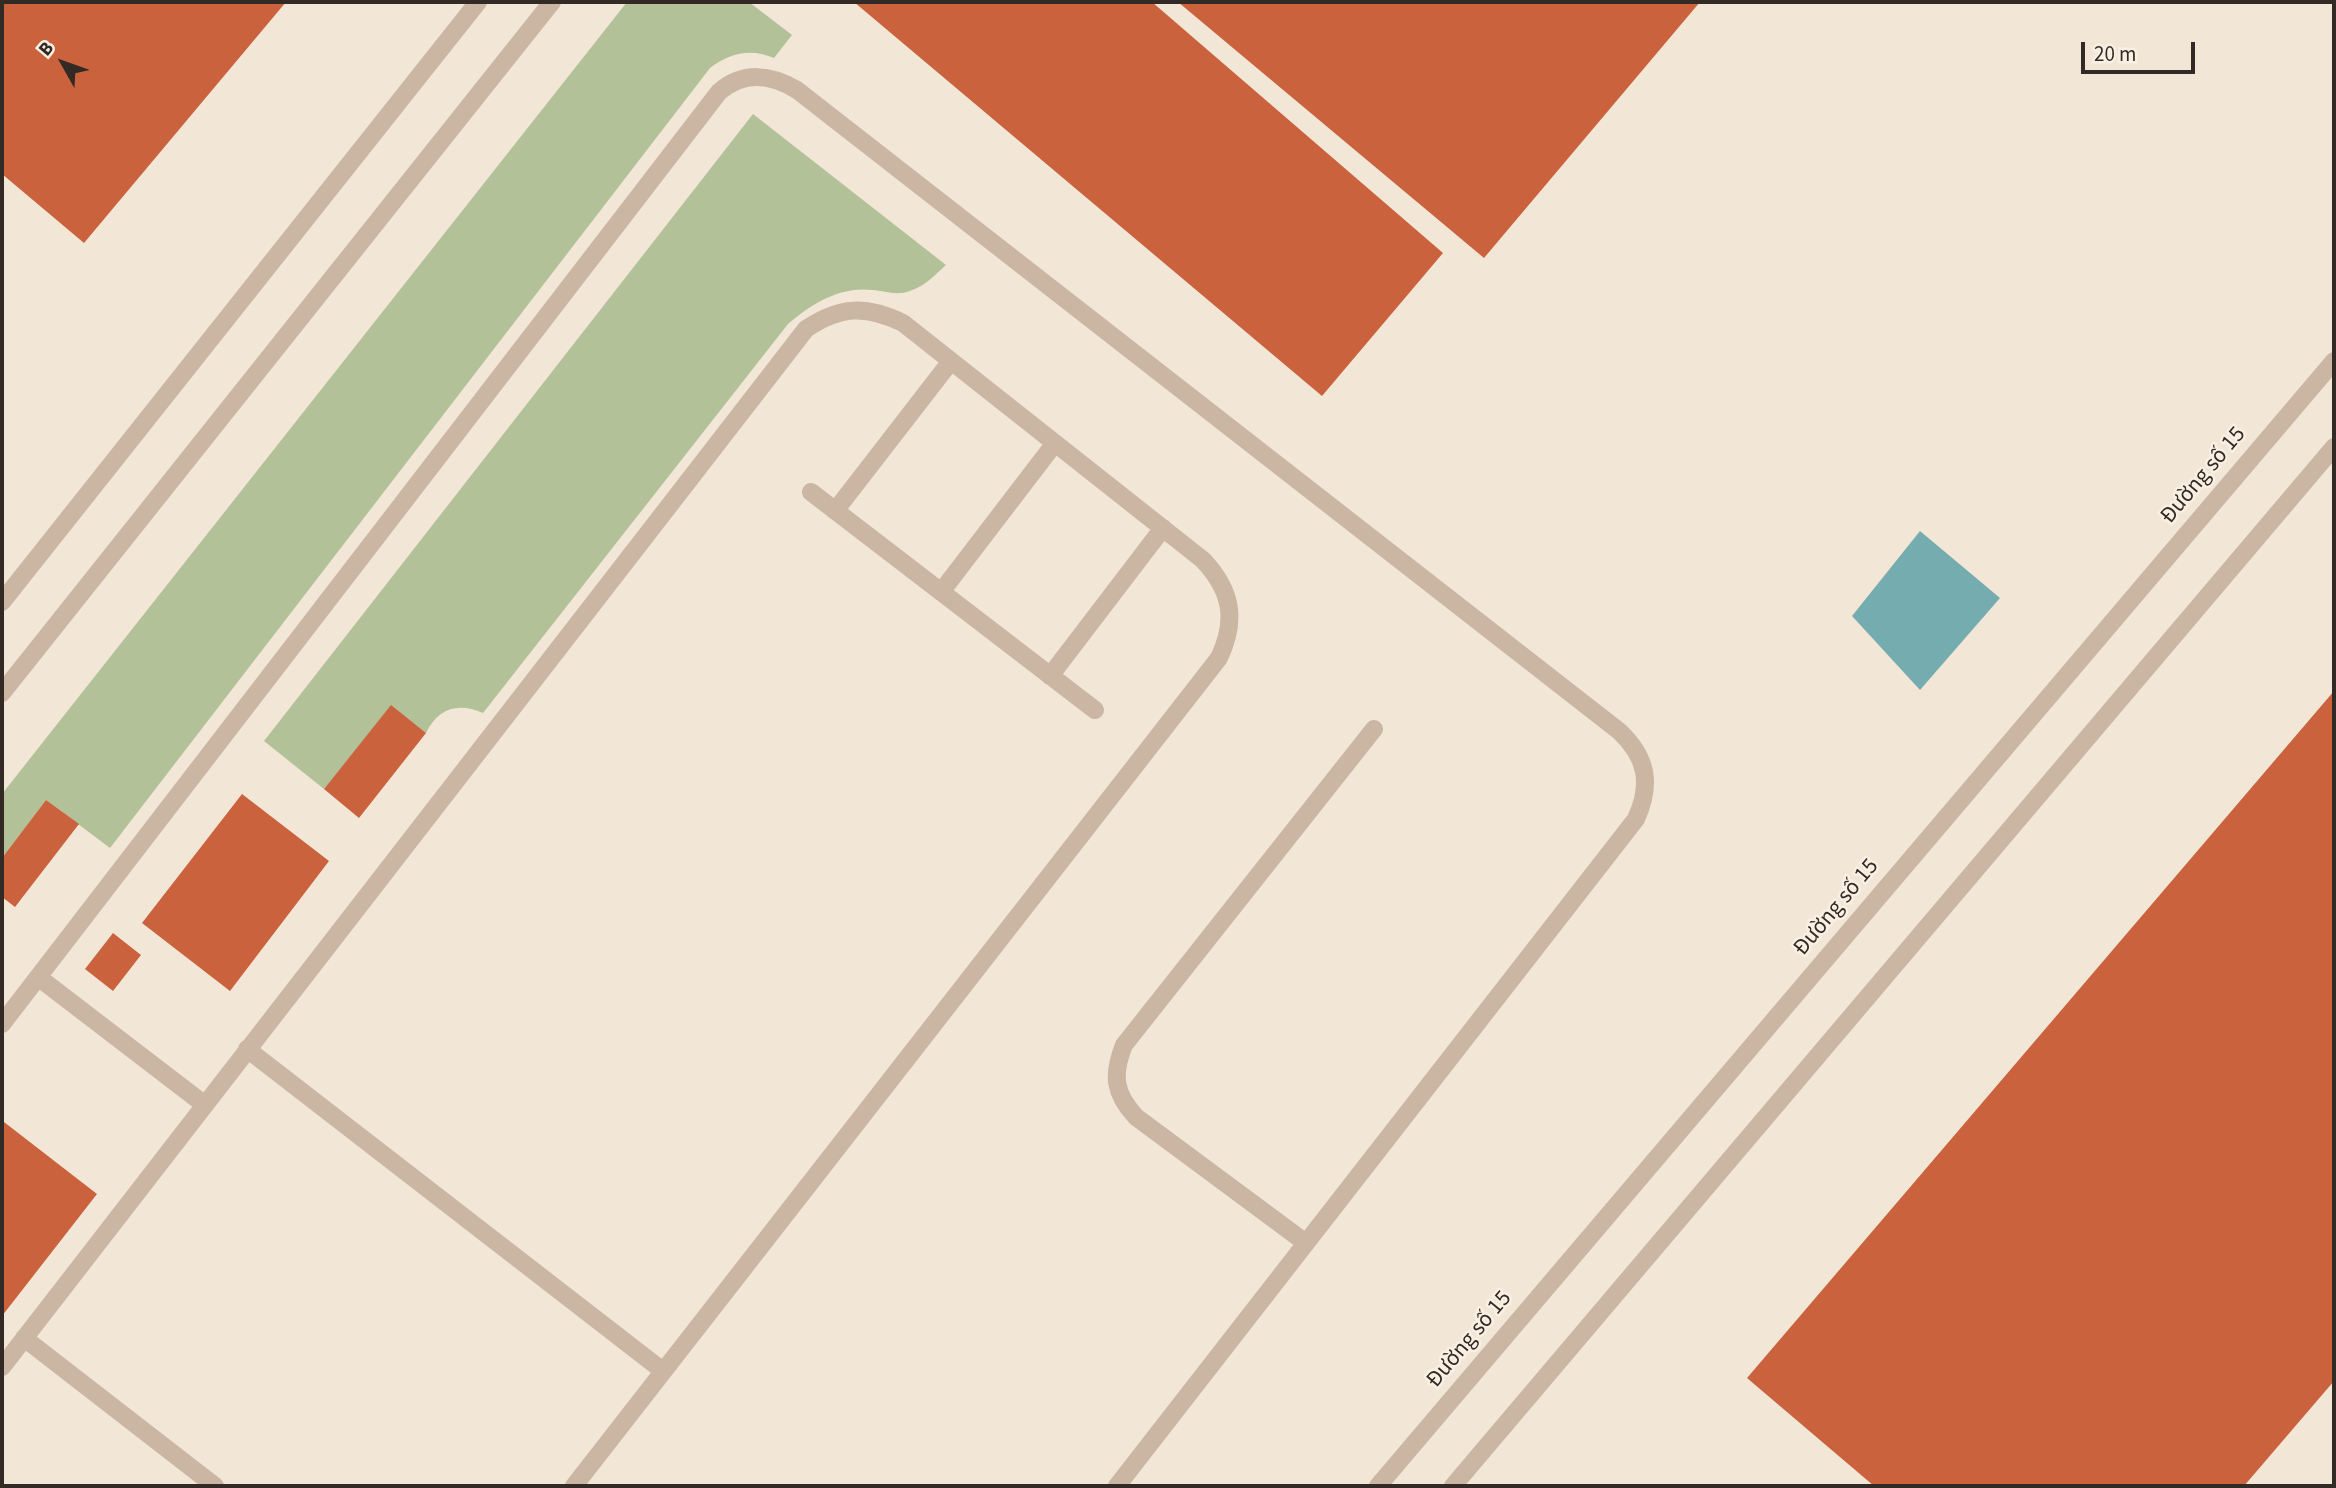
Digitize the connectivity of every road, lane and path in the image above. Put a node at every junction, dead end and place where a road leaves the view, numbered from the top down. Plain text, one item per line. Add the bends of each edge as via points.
1 (478, 2) edge
2 (552, 2) edge
3 (951, 361) junction
4 (2334, 361) edge
5 (1055, 443) junction
6 (2334, 447) edge
7 (811, 492) dead end
8 (835, 511) junction
9 (1163, 528) junction
10 (941, 592) junction
11 (2, 602) edge
12 (1050, 676) junction
13 (2, 693) edge
14 (1095, 710) dead end
15 (1374, 729) dead end
16 (38, 977) junction
17 (2, 1024) edge
18 (247, 1049) junction
19 (205, 1105) junction
20 (1306, 1243) junction
21 (24, 1338) junction
22 (2, 1367) edge
23 (663, 1371) junction
24 (215, 1486) edge
25 (574, 1486) edge
26 (1117, 1486) edge
27 (1378, 1486) edge
28 (1453, 1486) edge

1 - 11 street
2 - 13 street
3 - 5 street
3 - 8 street
3 - 18 street via 903,323 884,314 844,311 806,329
4 - 27 street, Đường số 15
5 - 9 street
5 - 10 street
6 - 28 street
7 - 8 street
8 - 10 street
9 - 12 street
9 - 23 street via 1203,560 1225,592 1230,627 1219,658
10 - 12 street
12 - 14 street
15 - 20 street via 1124,1045 1116,1072 1121,1096 1136,1117
16 - 17 street
16 - 19 street
16 - 20 street via 719,92 739,79 770,78 797,90 852,132 1619,731 1639,756 1646,788 1636,819
18 - 19 street
18 - 23 street
19 - 21 street
20 - 26 street
21 - 22 street
21 - 24 street
23 - 25 street

